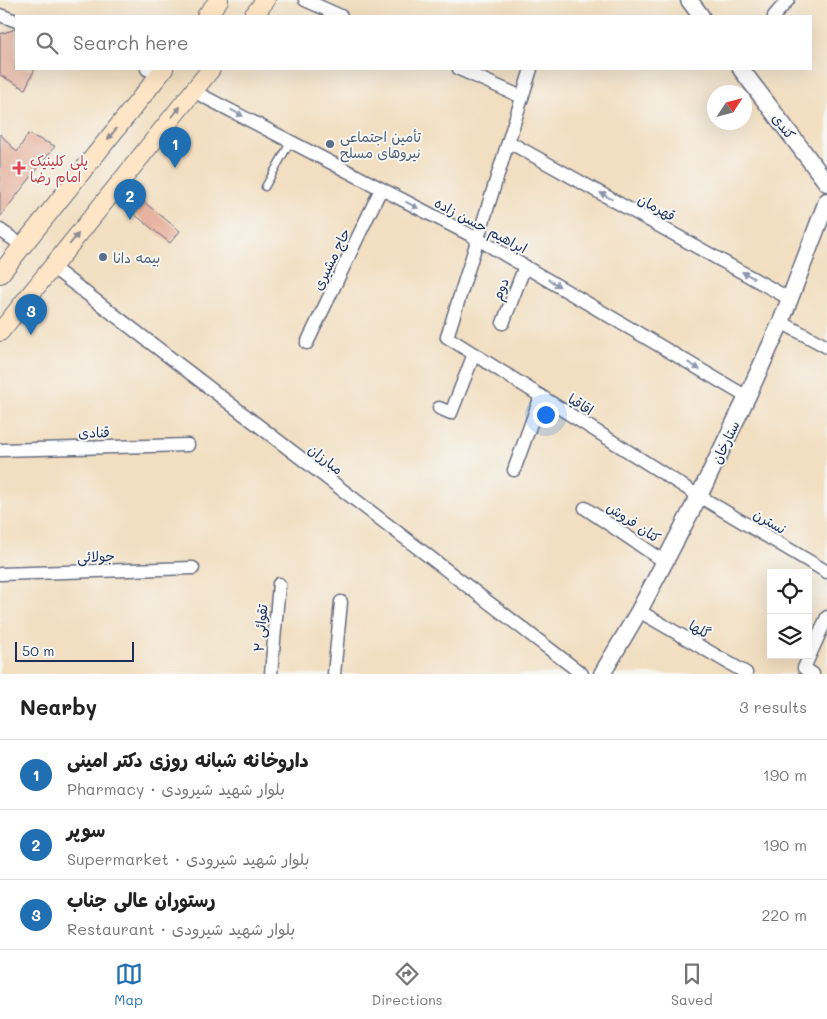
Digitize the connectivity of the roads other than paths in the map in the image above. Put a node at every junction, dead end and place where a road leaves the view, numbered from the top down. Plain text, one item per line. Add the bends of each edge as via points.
1 (219, 0) edge
2 (266, 0) edge
3 (305, 0) edge
4 (689, 0) edge
5 (788, 0) edge
6 (0, 15) edge
7 (207, 15) edge
8 (254, 15) edge
9 (339, 15) edge
10 (700, 15) edge
11 (775, 15) edge
12 (15, 21) edge
13 (210, 70) edge
14 (461, 70) edge
15 (531, 70) edge
16 (742, 70) edge
17 (157, 71) edge
18 (193, 91) junction
19 (522, 97) junction
20 (291, 142) junction
21 (509, 142) junction
22 (827, 183) edge
23 (265, 187) dead end
24 (382, 189) junction
25 (827, 201) edge
26 (0, 230) edge
27 (478, 239) junction
28 (23, 246) junction
29 (525, 266) junction
30 (52, 267) junction
31 (0, 274) edge
32 (790, 299) junction
33 (781, 322) junction
34 (503, 323) dead end
35 (0, 332) edge
36 (307, 343) dead end
37 (827, 348) edge
38 (474, 354) junction
39 (541, 396) junction
40 (747, 397) junction
41 (439, 408) dead end
42 (188, 445) dead end
43 (0, 450) edge
44 (514, 470) dead end
45 (699, 496) junction
46 (585, 508) dead end
47 (665, 562) junction
48 (193, 568) dead end
49 (827, 572) edge
50 (0, 574) edge
51 (279, 584) dead end
52 (341, 602) dead end
53 (639, 612) junction
54 (827, 617) edge
55 (746, 673) edge
56 (270, 674) edge
57 (334, 674) edge
58 (582, 674) edge
59 (602, 674) edge
60 (813, 674) edge

1 - 7 main road
2 - 8 main road
3 - 9 street
4 - 10 street
5 - 11 street
6 - 12 street
13 - 18 main road
14 - 19 street
15 - 19 street
16 - 22 street, کندی
17 -> 28 main road
18 -> 20 street, ابراهیم حسن زاده
30 -> 18 main road
19 - 21 street
20 - 23 lane
20 - 24 street, ابراهیم حسن زاده
21 - 27 street
32 -> 21 street, قهرمان
24 -> 27 street, ابراهیم حسن زاده
24 - 36 street, حاج مشیری
25 - 32 street, ستارخان
26 - 28 street
27 - 29 street, ابراهیم حسن زاده
27 - 38 street, اقاقیا via 447,337
28 - 31 main road
29 - 34 street, دوم
29 -> 40 street, ابراهیم حسن زاده
30 - 35 main road
30 - 58 street, مبارزان
32 - 33 street, ستارخان
33 - 37 street
33 - 40 street, ستارخان
38 - 39 street, اقاقیا
38 - 41 street via 451,414
39 - 44 street
39 - 45 street, اقاقیا
40 - 45 street, ستارخان
42 - 43 street, قنادی
45 - 47 street, ستارخان
45 - 49 street, نسترن
46 - 47 street, کتان فروش
47 - 53 street, ستارخان
48 - 50 street, جولائی
51 - 56 street, تقوائی ۲
52 - 57 street
53 - 55 street, گلها
53 - 59 street, ستارخان
54 - 60 street via 804,668

